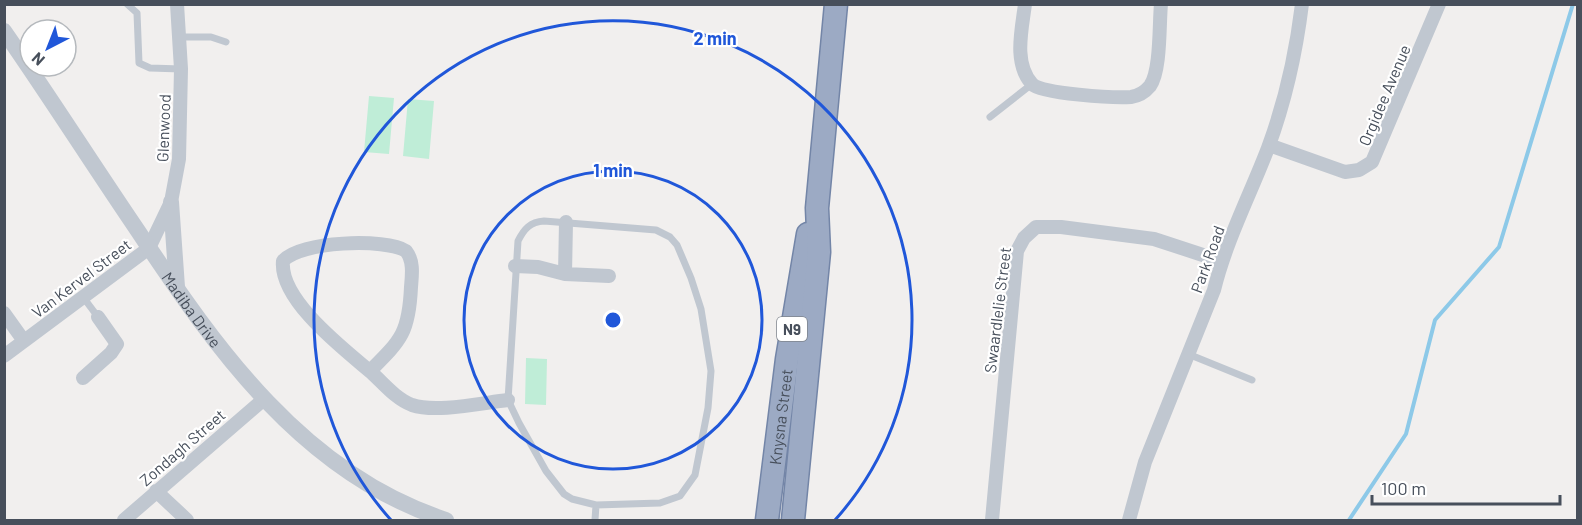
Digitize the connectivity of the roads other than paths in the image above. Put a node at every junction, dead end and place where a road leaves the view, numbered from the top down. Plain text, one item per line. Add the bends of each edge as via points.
1 (127, 4) edge
2 (177, 4) edge
3 (836, 4) edge
4 (1025, 4) edge
5 (1161, 4) edge
6 (1302, 4) edge
7 (1439, 4) edge
8 (4, 31) edge
9 (178, 37) junction
10 (226, 42) dead end
11 (181, 69) junction
12 (1032, 84) junction
13 (990, 117) dead end
14 (1269, 145) junction
15 (171, 202) junction
16 (817, 208) junction
17 (566, 222) junction
18 (149, 248) junction
19 (1221, 261) junction
20 (515, 266) junction
21 (565, 274) junction
22 (609, 276) dead end
23 (177, 288) junction
24 (83, 297) junction
25 (4, 313) edge
26 (98, 317) joint
27 (24, 341) junction
28 (1188, 354) junction
29 (4, 356) edge
30 (370, 371) junction
31 (83, 378) dead end
32 (1252, 380) dead end
33 (263, 399) junction
34 (508, 400) junction
35 (156, 491) junction
36 (596, 505) junction
37 (124, 520) edge
38 (187, 520) edge
39 (446, 520) edge
40 (595, 520) edge
41 (767, 520) edge
42 (793, 520) edge
43 (992, 520) edge
44 (1129, 520) edge

1 - 11 lane via 136,13 139,63 150,68
2 - 9 street, Glenwood
3 - 16 highway, Knysna Street / N9
4 - 12 street via 1020,59
5 - 12 street via 1155,75 1139,95 1049,91
6 - 14 street, Park Road via 1287,88
7 - 14 street, Orgidee Avenue via 1372,162 1345,172
8 - 18 street, Madiba Drive
9 - 10 lane via 211,37
9 - 11 street, Glenwood
11 - 15 street, Glenwood via 181,138
12 - 13 lane
14 - 19 street, Park Road
15 - 18 street, Glenwood
15 - 23 street
16 - 41 highway, Knysna Street / N9 via 802,259
16 - 42 highway, Knysna Street / N9 via 819,252
17 - 20 lane via 534,222 527,227 518,241
17 - 21 street
17 - 36 lane via 656,230 670,237 681,254 701,309 711,371 702,444 695,475 687,489 670,501
18 - 23 street, Madiba Drive
18 - 24 street, Van Kervel Street
19 - 28 street, Park Road via 1214,290
19 - 43 street, Swaardlelie Street via 1154,239 1122,234 1061,227 1036,227 1029,232 1017,251
20 - 21 street
20 - 34 lane
21 - 22 street
23 - 33 street, Madiba Drive via 213,340
24 - 26 lane
24 - 27 street, Van Kervel Street
25 - 27 street
26 - 31 street via 117,344
27 - 29 street, Van Kervel Street
28 - 32 lane
28 - 44 street, Park Road via 1145,462
30 - 30 street via 310,317 284,279 283,261 287,256 320,246 340,245 390,244 406,251 412,269 410,316 397,345
30 - 34 street via 405,402 424,408
33 - 35 street, Zondagh Street
33 - 39 street, Madiba Drive via 338,466 381,493
34 - 36 lane via 546,471 564,494 582,504
35 - 37 street, Zondagh Street
35 - 38 street
36 - 40 lane

